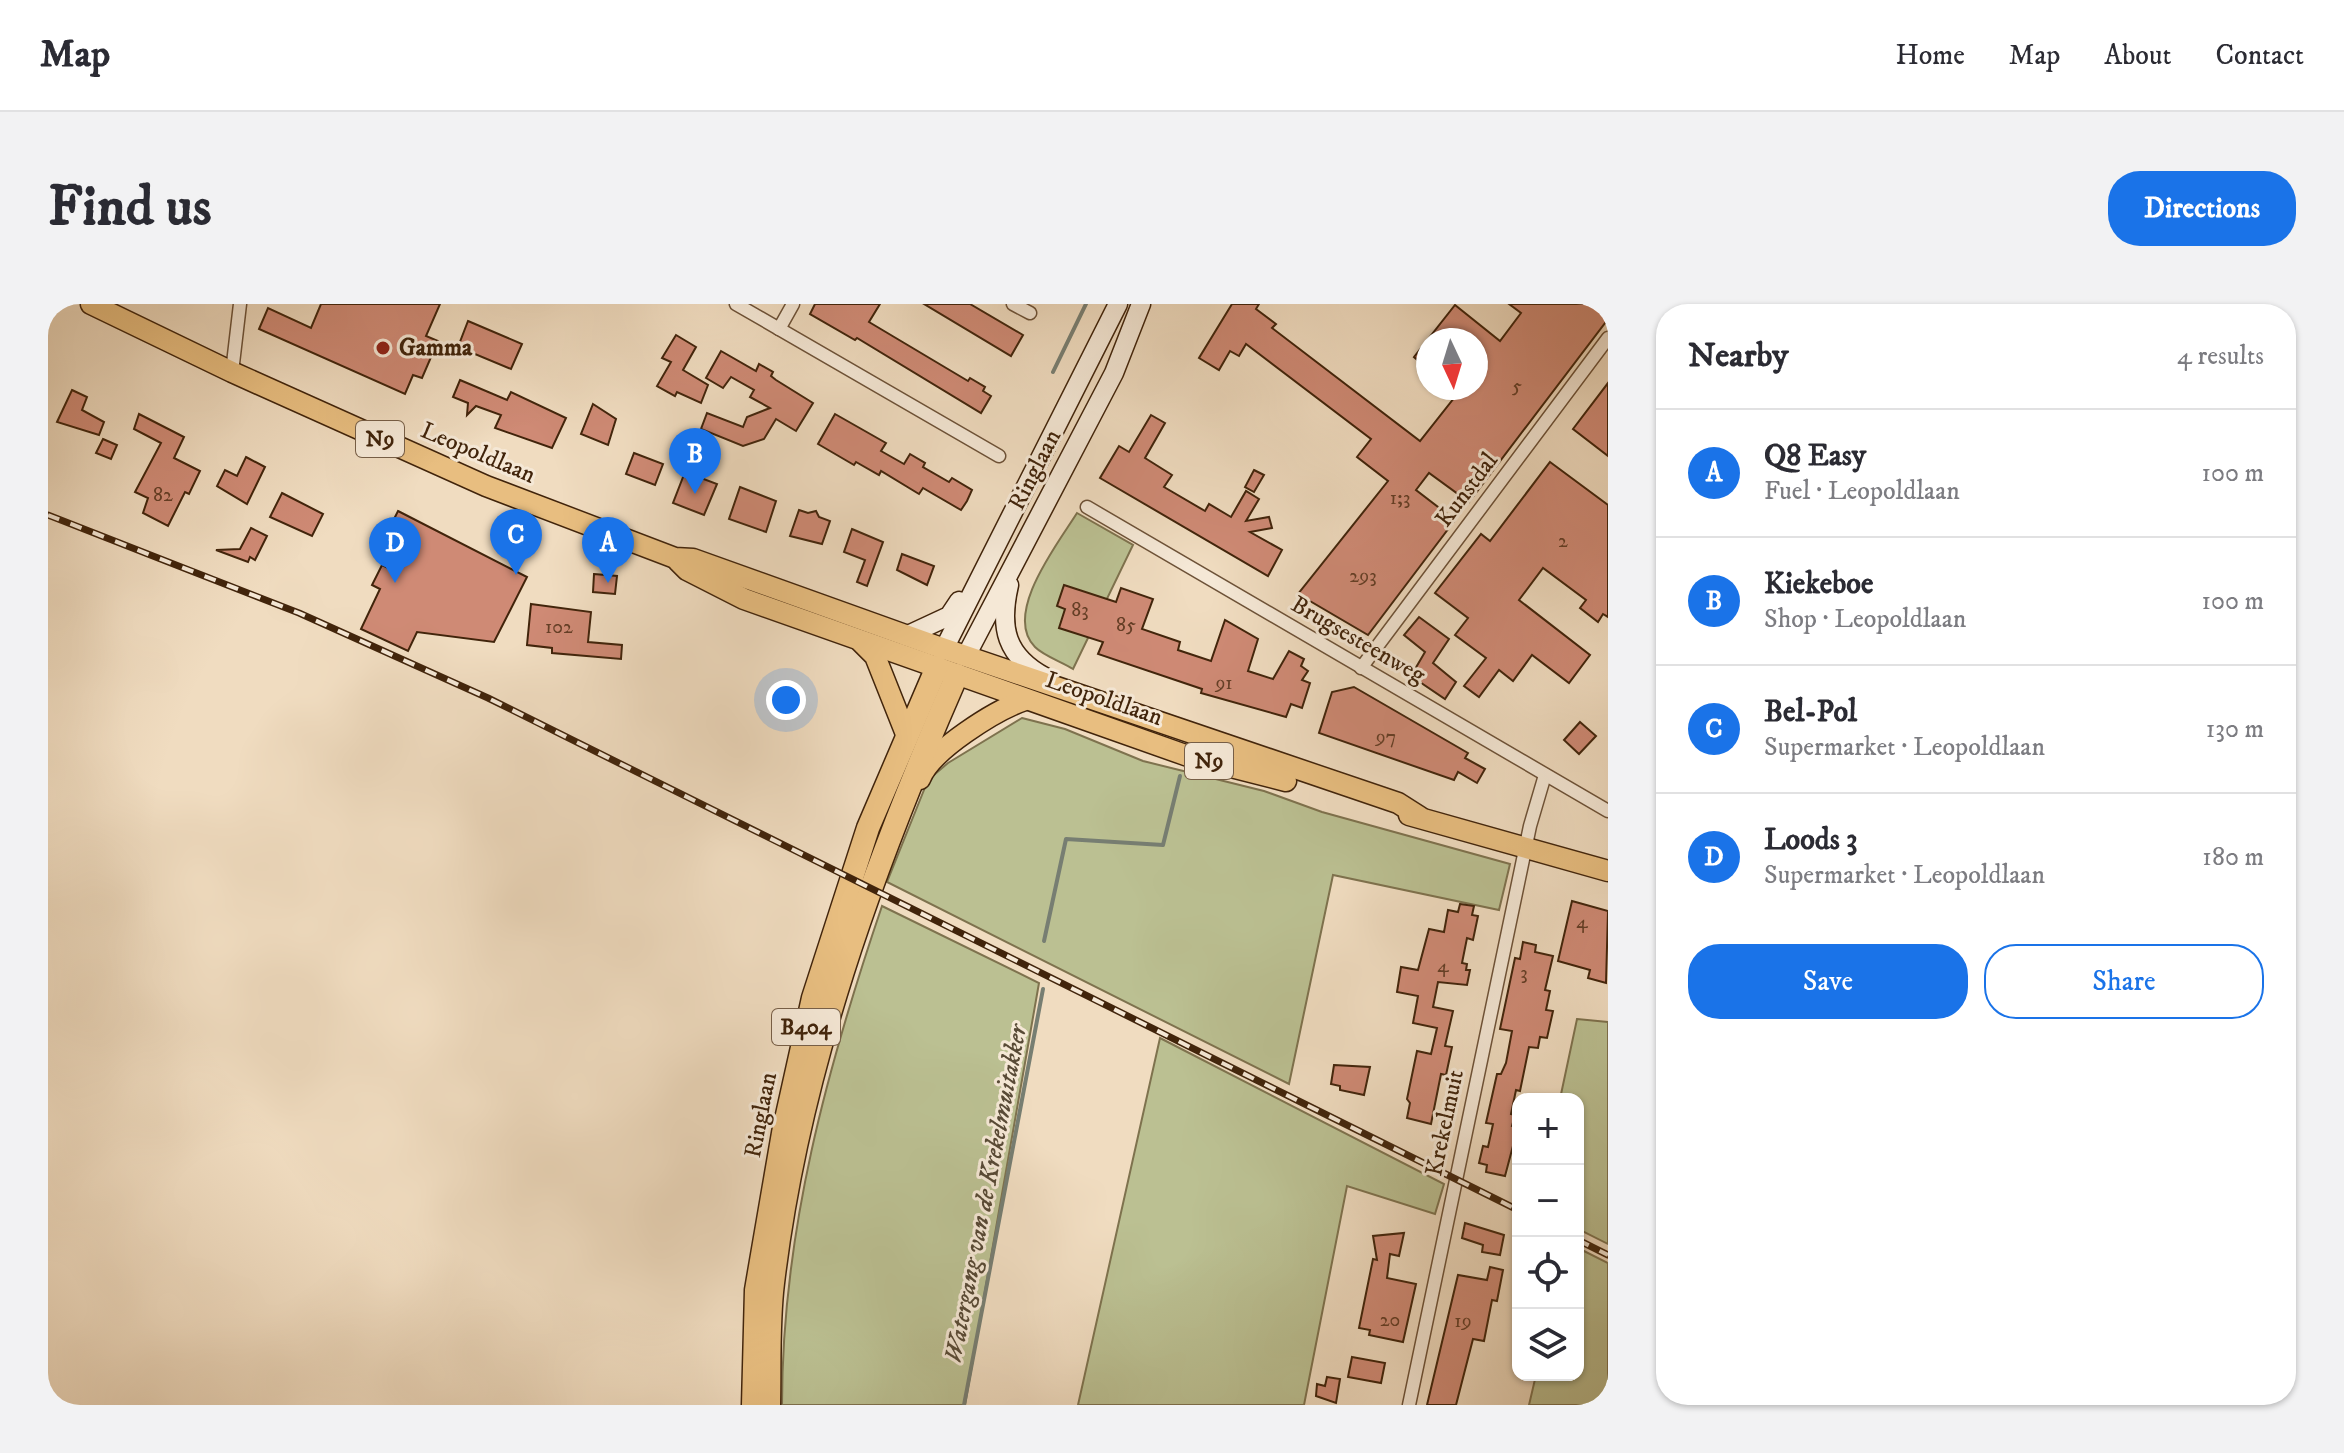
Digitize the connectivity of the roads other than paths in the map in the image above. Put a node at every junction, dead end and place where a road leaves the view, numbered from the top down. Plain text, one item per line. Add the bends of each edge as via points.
1 (91, 304) edge
2 (240, 304) edge
3 (736, 304) edge
4 (793, 304) edge
5 (1013, 304) edge
6 (1118, 304) edge
7 (1141, 304) edge
8 (1030, 313) dead end
9 (779, 329) junction
10 (1608, 338) edge
11 (232, 372) junction
12 (999, 456) dead end
13 (1087, 507) dead end
14 (1020, 556) junction
15 (675, 558) junction
16 (976, 586) junction
17 (906, 636) junction
18 (858, 639) junction
19 (951, 662) junction
20 (1361, 668) junction
21 (1058, 688) junction
22 (1025, 700) junction
23 (906, 734) junction
24 (1545, 775) junction
25 (903, 800) junction
26 (1608, 811) edge
27 (1420, 817) junction
28 (1527, 850) junction
29 (1608, 871) edge
30 (753, 1405) edge
31 (769, 1405) edge
32 (1409, 1405) edge

1 - 11 main road, Leopoldlaan / N9
2 - 11 street
3 - 9 street
4 - 9 street
5 - 8 street
6 - 16 main road, Ringlaan
7 - 14 main road, Ringlaan via 1114,373
9 - 12 street
10 - 20 street, Kunstdal
11 - 15 main road, Leopoldlaan / N9 via 486,486
13 - 20 street, Brugsesteenweg
14 - 19 main road, Ringlaan
14 - 21 main road via 1004,611 1007,633 1022,664
15 - 17 main road, Leopoldlaan / N9 via 693,559
15 - 18 main road, Leopoldlaan / N9 via 687,570 744,599
16 - 17 main road via 949,616
16 - 19 main road, Ringlaan
17 - 19 main road, Leopoldlaan / N9
18 - 19 main road, Leopoldlaan / N9
18 - 23 main road via 875,656
19 - 21 main road, Leopoldlaan / N9
19 - 22 main road, Leopoldlaan / N9
19 - 23 highway, Ringlaan / B404
19 - 25 highway, Ringlaan / B404
20 - 24 street, Brugsesteenweg
21 - 27 main road, Leopoldlaan / N9 via 1398,803
22 - 25 main road via 935,756 915,793
22 - 27 main road, Leopoldlaan / N9 via 1188,756
23 - 30 highway, Ringlaan / B404 via 842,900 797,1066 756,1290
24 - 26 street, Brugsesteenweg
24 - 28 street, Krekelmuit
25 - 31 highway, Ringlaan / B404 via 861,912 806,1099 772,1285
27 - 28 main road, Leopoldlaan / N9
28 - 29 main road, Leopoldlaan / N9
28 - 32 street, Krekelmuit

